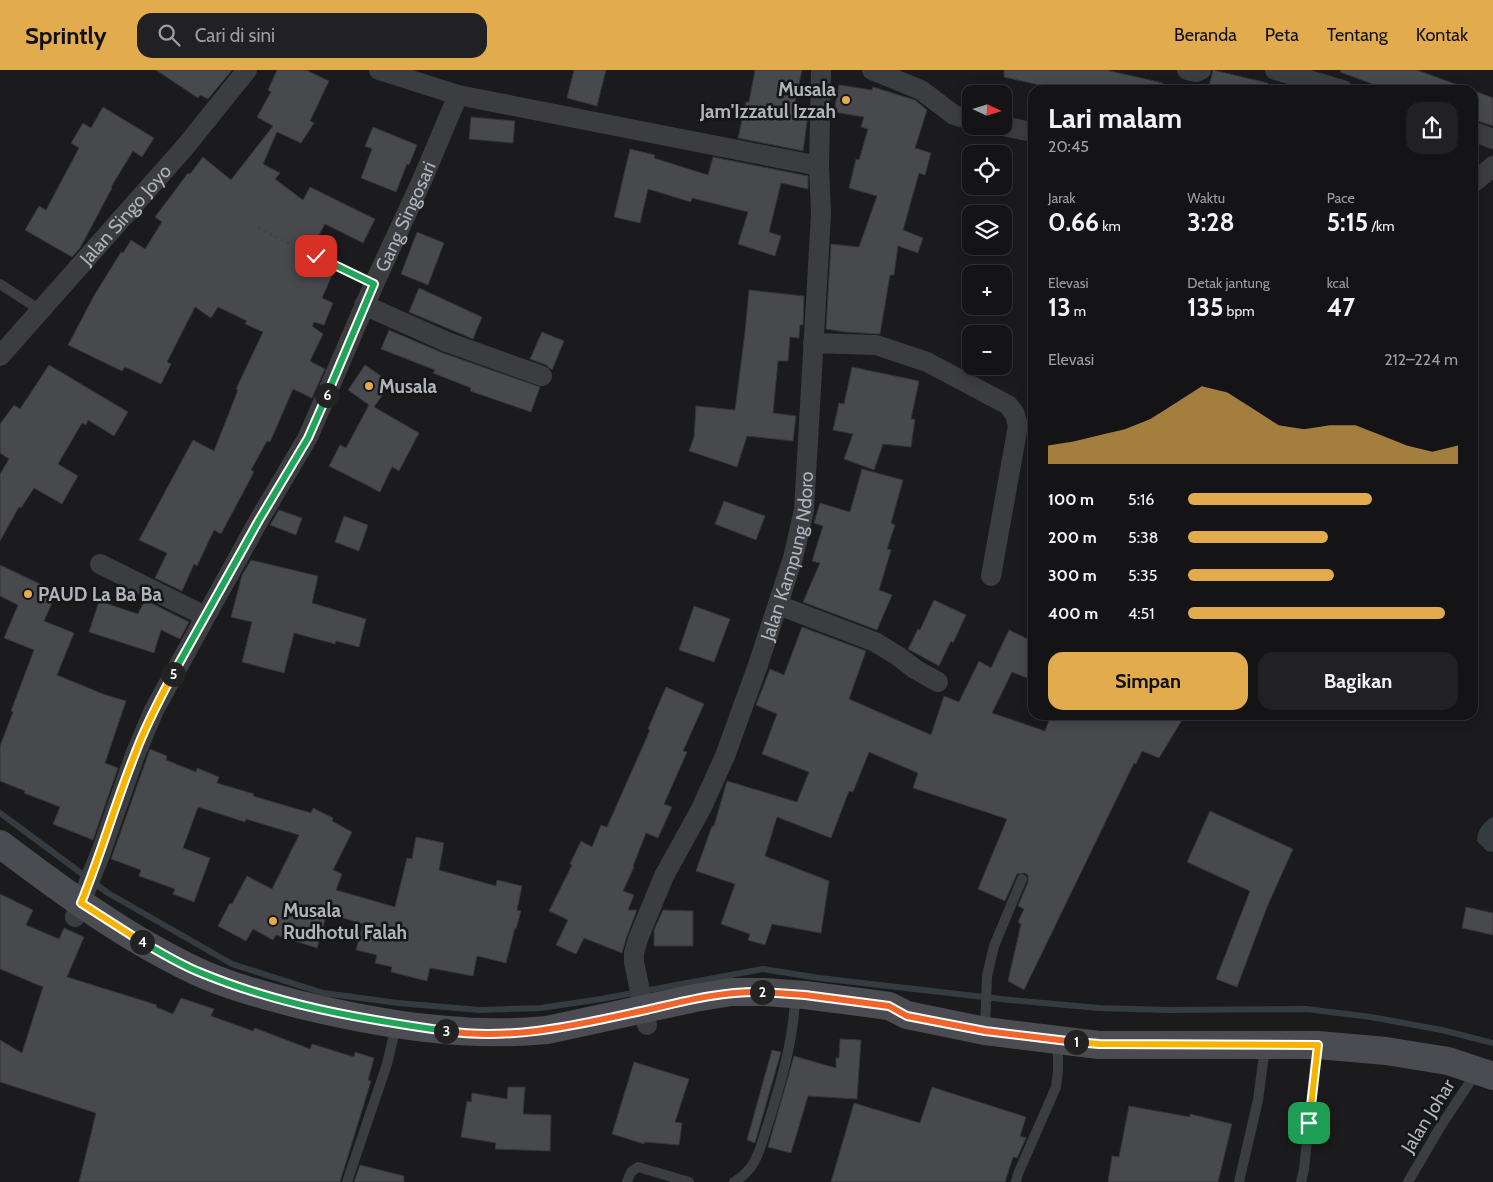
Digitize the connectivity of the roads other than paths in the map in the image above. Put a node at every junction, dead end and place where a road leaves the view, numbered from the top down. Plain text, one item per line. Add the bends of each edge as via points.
1 (247, 70) edge
2 (379, 70) edge
3 (872, 70) edge
4 (1187, 70) edge
5 (1201, 70) edge
6 (1275, 70) edge
7 (820, 71) edge
8 (1325, 85) edge
9 (458, 95) junction
10 (962, 117) edge
11 (1012, 128) edge
12 (1028, 131) edge
13 (1478, 133) edge
14 (1493, 139) edge
15 (819, 166) junction
16 (1493, 166) edge
17 (1478, 179) edge
18 (0, 284) edge
19 (364, 305) junction
20 (40, 310) junction
21 (813, 343) junction
22 (0, 356) edge
23 (542, 376) dead end
24 (100, 564) dead end
25 (991, 576) dead end
26 (778, 605) junction
27 (205, 616) junction
28 (938, 682) dead end
29 (0, 844) edge
30 (0, 860) edge
31 (1022, 879) dead end
32 (80, 904) junction
33 (795, 1001) junction
34 (644, 1013) junction
35 (986, 1023) junction
36 (396, 1031) junction
37 (1058, 1040) junction
38 (1265, 1044) junction
39 (1318, 1045) junction
40 (1486, 1073) edge
41 (347, 1182) edge
42 (627, 1182) edge
43 (689, 1182) edge
44 (734, 1182) edge
45 (1016, 1182) edge
46 (1239, 1182) edge
47 (1301, 1182) edge
48 (1408, 1182) edge

1 - 20 street, Jalan Singo Joyo via 185,147
2 - 9 street
3 - 10 street via 921,90
4 - 5 street
6 - 8 street
7 - 15 street, Jalan Kampung Ndoro
9 - 15 street
9 - 19 street, Gang Singosari
11 - 12 street
13 - 14 street
15 - 21 street, Jalan Kampung Ndoro via 821,214
16 - 17 street
18 - 20 lane
19 - 23 street via 447,342
19 - 27 street, Gang Singosari via 308,438
20 - 22 street, Jalan Singo Joyo
21 - 25 street via 876,345 926,362 1008,405 1015,414 1018,426
21 - 26 street, Jalan Kampung Ndoro via 804,510
24 - 27 street
26 - 28 street via 875,642
26 - 34 street, Jalan Kampung Ndoro via 725,756 701,809 664,876 634,953
27 - 32 street, Gang Singosari via 154,710 134,755 102,852
29 - 32 main road
30 - 32 main road
31 - 35 lane via 994,946 987,976
32 - 36 main road via 148,966 190,987 279,1017 336,1029
33 - 34 main road via 700,1012
33 - 35 main road via 888,1018 907,1016
33 - 44 lane via 786,1066 760,1150 752,1166
34 - 36 main road via 548,1046 502,1048
35 - 37 main road
36 - 41 lane
37 - 38 main road via 1099,1044
37 - 45 lane via 1056,1087
38 - 39 main road
38 - 46 lane via 1258,1100
39 - 40 main road via 1448,1061
39 - 47 lane
40 - 48 lane, Jalan Johar via 1442,1124
42 - 43 lane via 631,1172 638,1167

